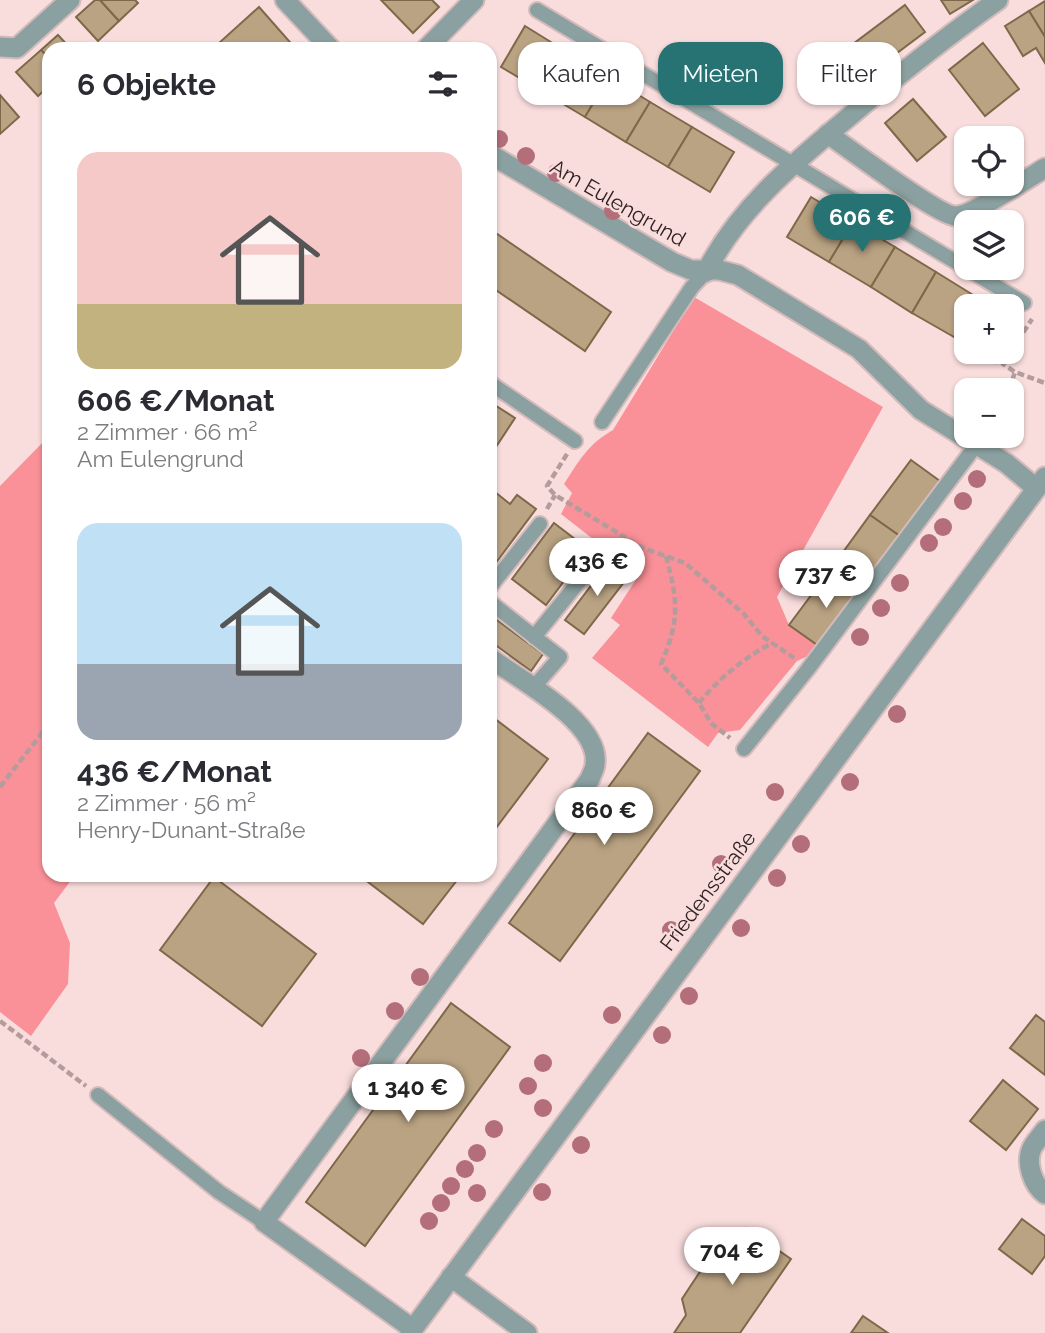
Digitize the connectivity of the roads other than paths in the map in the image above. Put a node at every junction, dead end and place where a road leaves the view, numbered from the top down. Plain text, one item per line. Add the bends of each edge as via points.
1 (70, 0) edge
2 (285, 0) edge
3 (474, 0) edge
4 (998, 0) edge
5 (537, 10) dead end
6 (324, 42) edge
7 (433, 42) edge
8 (8, 47) edge
9 (0, 63) edge
10 (828, 134) junction
11 (497, 158) edge
12 (794, 164) junction
13 (1045, 168) edge
14 (706, 272) junction
15 (1009, 294) edge
16 (497, 388) edge
17 (602, 422) dead end
18 (954, 430) edge
19 (575, 441) road end
20 (974, 448) edge
21 (983, 448) edge
22 (1040, 483) edge
23 (540, 524) dead end
24 (594, 563) dead end
25 (497, 578) edge
26 (497, 607) edge
27 (534, 636) junction
28 (497, 663) edge
29 (533, 688) junction
30 (744, 749) road end
31 (97, 1095) road end
32 (1045, 1130) edge
33 (1045, 1194) edge
34 (264, 1222) junction
35 (451, 1277) junction
36 (412, 1331) edge
37 (527, 1333) edge

1 - 8 street
2 - 6 street
3 - 7 street
4 - 10 street
5 - 12 lane
8 - 9 street
10 - 12 street
10 - 13 street via 956,216
11 - 14 street, Am Eulengrund via 672,262
12 - 14 street via 744,214
12 - 15 lane
14 - 17 lane
14 - 18 street, Am Eulengrund via 738,275 859,349 921,410
16 - 19 lane
20 - 30 lane
21 - 22 street, Am Eulengrund
22 - 35 street, Friedensstraße
23 - 25 lane
24 - 27 lane
26 - 27 lane
27 - 29 lane via 560,657
28 - 29 street
29 - 34 street via 587,734 595,763 590,779
31 - 34 lane
32 - 33 street via 1030,1151 1029,1162 1039,1190
34 - 36 street
35 - 36 street, Friedensstraße
35 - 37 street

